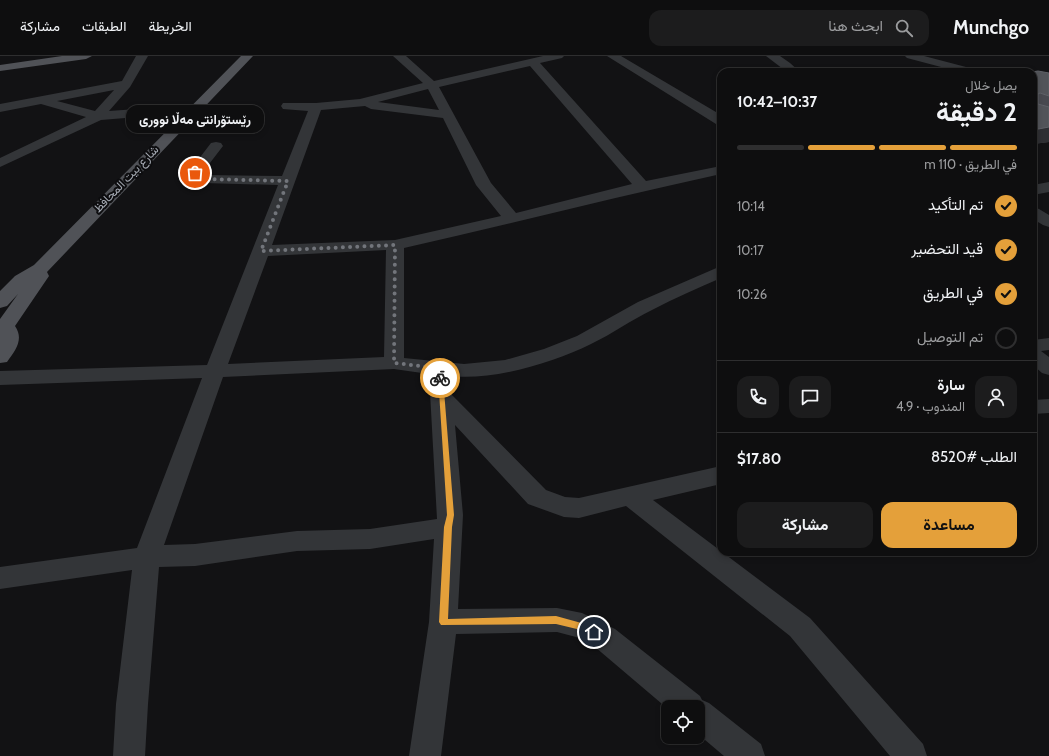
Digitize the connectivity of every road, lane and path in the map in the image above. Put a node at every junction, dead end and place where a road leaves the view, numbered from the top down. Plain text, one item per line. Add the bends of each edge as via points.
1 (84, 56) edge
2 (142, 56) edge
3 (247, 56) edge
4 (399, 56) edge
5 (513, 56) edge
6 (558, 56) edge
7 (613, 56) edge
8 (772, 56) edge
9 (897, 56) edge
10 (912, 56) edge
11 (529, 63) junction
12 (0, 68) edge
13 (790, 68) edge
14 (928, 68) edge
15 (958, 68) edge
16 (126, 84) junction
17 (432, 85) junction
18 (40, 100) junction
19 (360, 103) junction
20 (287, 106) dead end
21 (316, 107) junction
22 (0, 108) edge
23 (193, 109) junction
24 (448, 114) junction
25 (98, 116) junction
26 (717, 119) edge
27 (216, 146) dead end
28 (0, 163) edge
29 (717, 171) edge
30 (288, 181) junction
31 (642, 186) junction
32 (1037, 214) edge
33 (512, 219) junction
34 (1049, 222) edge
35 (395, 245) junction
36 (261, 251) junction
37 (40, 269) junction
38 (717, 273) edge
39 (0, 302) edge
40 (2, 326) edge
41 (1049, 344) edge
42 (1037, 346) edge
43 (0, 357) edge
44 (1037, 358) edge
45 (394, 363) junction
46 (439, 368) junction
47 (1049, 368) edge
48 (215, 372) junction
49 (0, 378) edge
50 (442, 398) junction
51 (1049, 406) edge
52 (1037, 407) edge
53 (717, 476) edge
54 (630, 496) junction
55 (448, 527) junction
56 (147, 557) junction
57 (0, 578) edge
58 (444, 622) junction
59 (680, 700) edge
60 (705, 720) edge
61 (129, 756) edge
62 (425, 756) edge
63 (749, 756) edge
64 (911, 756) edge

1 - 12 main road
2 - 16 street
3 - 23 main road, شارع بيت المحافظ
4 - 17 street
5 - 11 street
6 - 11 street
7 - 26 street
8 - 13 street
9 - 14 street
10 - 15 street
11 - 17 street
11 - 31 street
16 - 18 street
16 - 25 street
17 - 19 street
17 - 24 street
18 - 22 street
18 - 25 street
19 - 21 street
19 - 24 street
20 - 21 street
21 - 30 street
23 - 25 street
23 - 37 main road, شارع بيت المحافظ
24 - 33 street via 484,184
25 - 28 street
27 - 30 street via 195,173 203,179
29 - 31 street
30 - 36 street
31 - 33 street
32 - 34 street
33 - 35 street
35 - 36 street
35 - 45 street
36 - 48 street
37 - 39 main road, شارع بيت المحافظ via 21,280
37 - 40 main road, شارع بيت المحافظ via 41,275 37,282
38 - 46 street via 645,306 584,340 550,353 506,366 464,371
40 - 43 main road, شارع بيت المحافظ via 8,332 9,342
41 - 42 street
44 - 47 street
45 - 46 street
45 - 48 street
46 - 50 street
48 - 49 street
48 - 56 street
50 - 54 street via 537,497 564,507 579,508
50 - 55 street via 450,515
51 - 52 street
53 - 54 street
54 - 64 street via 800,627
55 - 56 street via 370,539 297,541 195,555
55 - 58 street
56 - 57 street
56 - 61 street
58 - 59 street via 556,620 582,626 605,638
58 - 62 street
60 - 63 street

